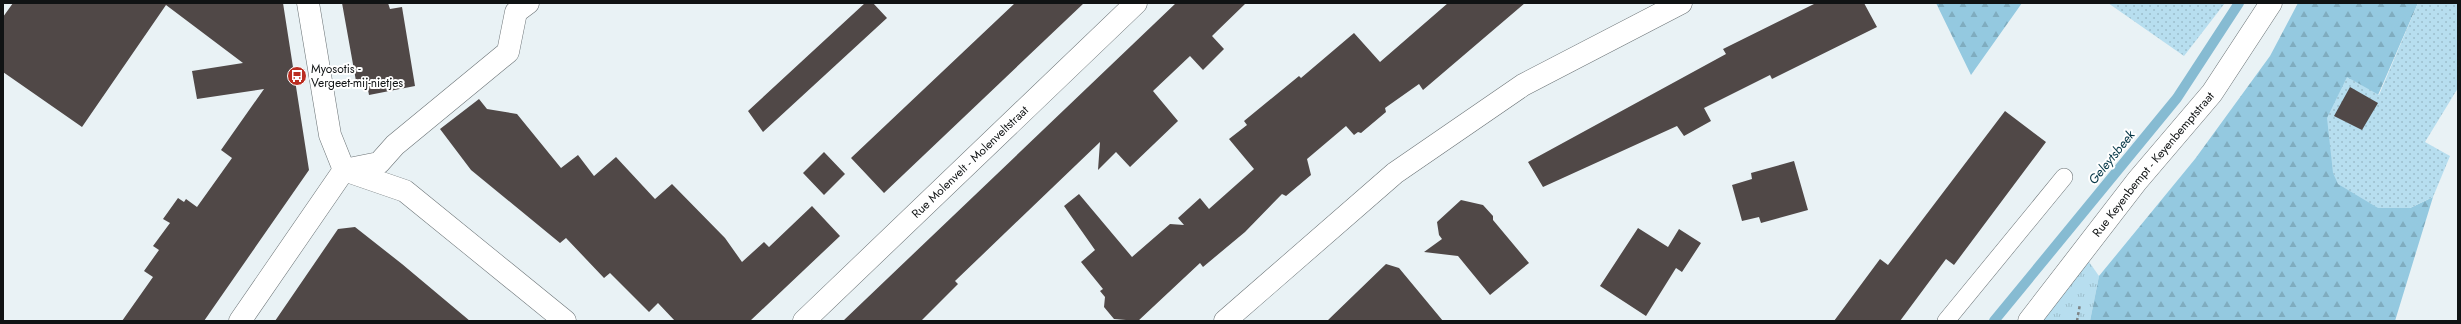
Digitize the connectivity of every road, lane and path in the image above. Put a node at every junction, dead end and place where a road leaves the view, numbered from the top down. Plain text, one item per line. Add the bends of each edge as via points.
1 (308, 3) edge
2 (528, 3) edge
3 (1136, 3) edge
4 (1681, 3) edge
5 (2271, 3) edge
6 (1658, 8) edge
7 (344, 170) junction
8 (2064, 177) dead end
9 (240, 321) edge
10 (565, 321) edge
11 (804, 321) edge
12 (1225, 321) edge
13 (1946, 321) edge
14 (2030, 321) edge

1 - 7 street via 330,135
2 - 7 street via 516,12 508,52 395,145 379,163
3 - 11 street, Rue Molenvelt - Molenveltstraat
4 - 6 street
5 - 14 street, Rue Keyenbempt - Keyenbemptstraat via 2212,93 2137,181
6 - 12 street via 1523,85 1395,174
7 - 9 street
7 - 10 street via 405,191
8 - 13 lane

